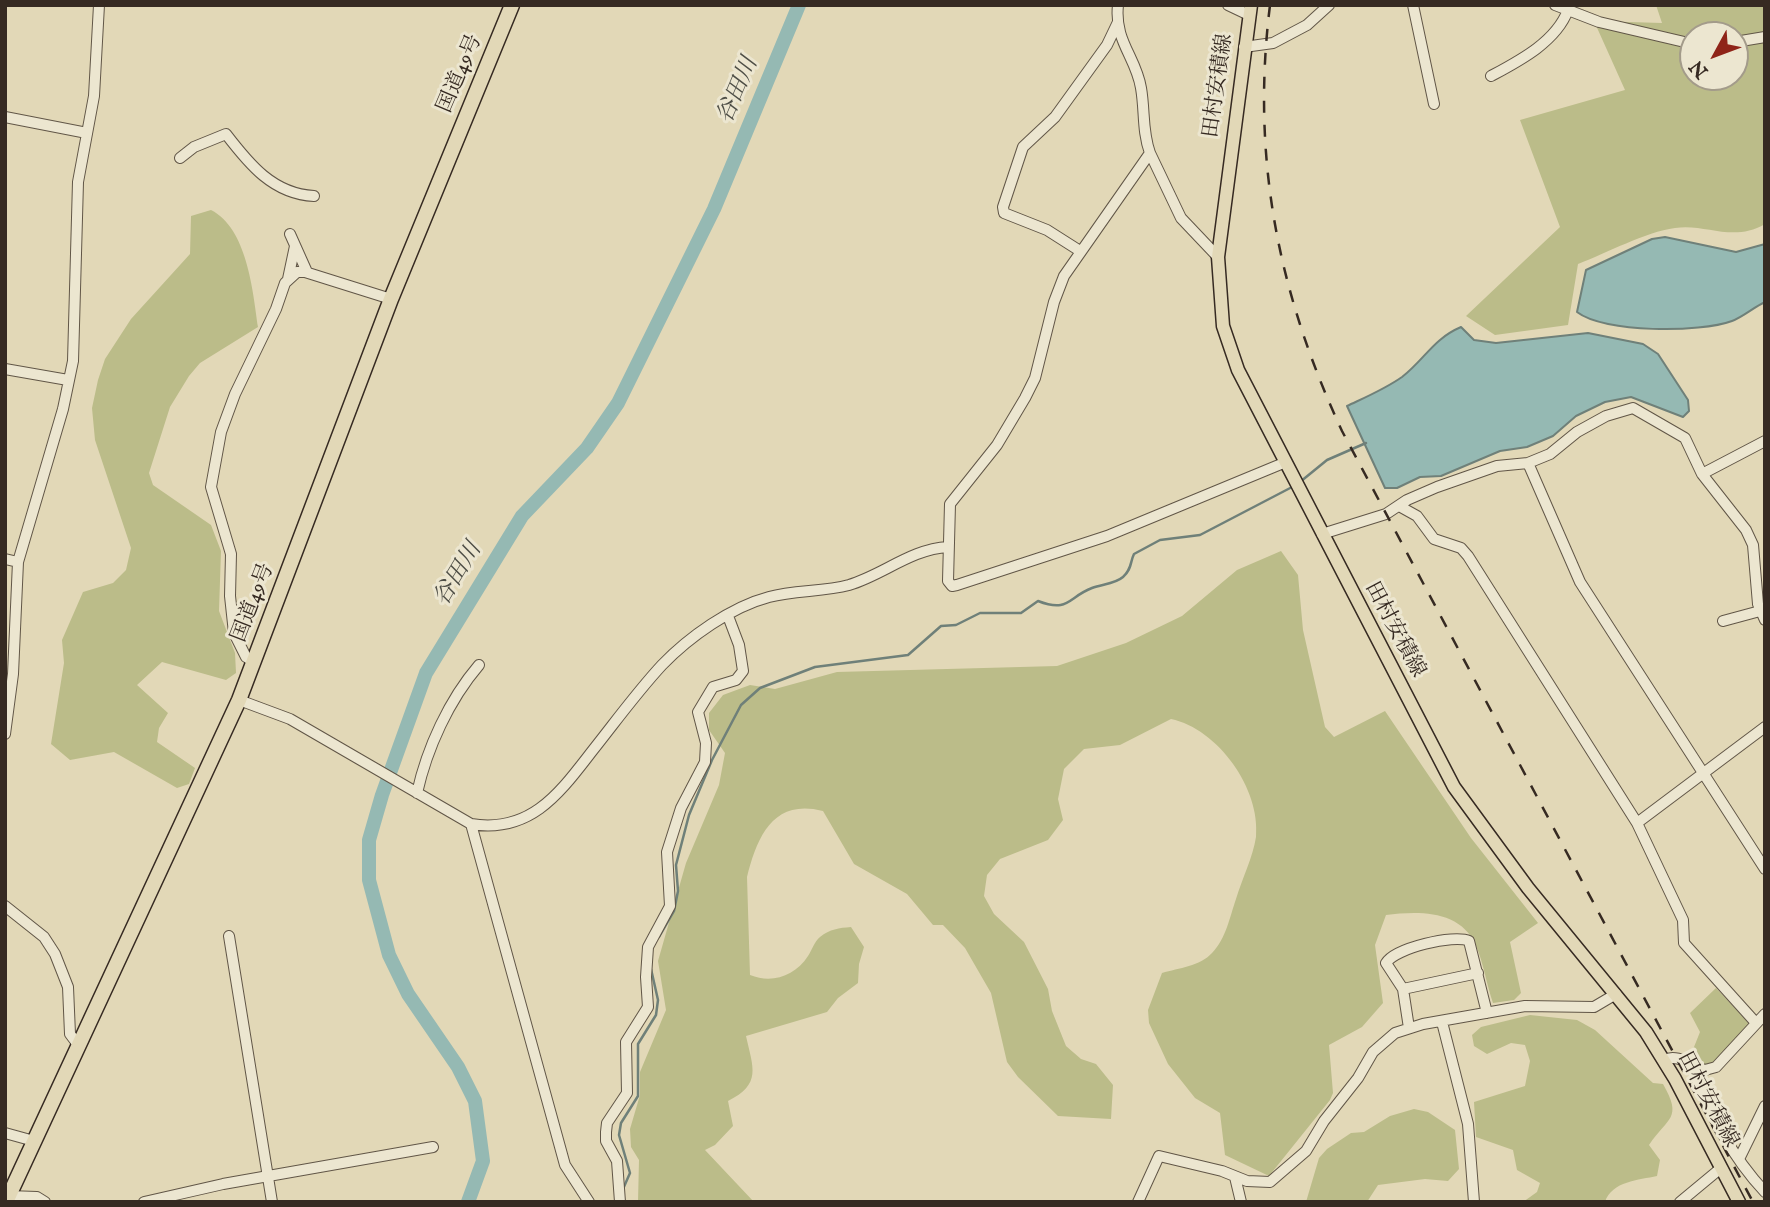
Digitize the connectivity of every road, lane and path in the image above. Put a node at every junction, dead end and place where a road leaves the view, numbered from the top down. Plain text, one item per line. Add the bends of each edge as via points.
1 (99, 5) edge
2 (512, 5) edge
3 (1118, 5) edge
4 (1228, 5) edge
5 (1329, 5) edge
6 (1413, 5) edge
7 (1555, 5) edge
8 (1250, 10) edge
9 (1568, 10) junction
10 (1118, 22) junction
11 (1679, 41) edge
12 (1244, 47) junction
13 (1491, 76) dead end
14 (1434, 104) dead end
15 (5, 117) edge
16 (87, 133) junction
17 (1150, 153) junction
18 (180, 158) dead end
19 (314, 196) dead end
20 (290, 234) dead end
21 (295, 246) junction
22 (1080, 251) junction
23 (1218, 257) junction
24 (307, 272) junction
25 (288, 279) junction
26 (391, 299) junction
27 (5, 369) edge
28 (68, 380) junction
29 (1765, 440) edge
30 (1286, 462) junction
31 (1528, 463) junction
32 (1702, 474) junction
33 (1399, 506) junction
34 (1322, 534) junction
35 (948, 547) junction
36 (5, 559) edge
37 (18, 562) junction
38 (1763, 615) edge
39 (728, 616) junction
40 (1723, 621) dead end
41 (254, 662) junction
42 (479, 665) dead end
43 (239, 700) junction
44 (1765, 727) edge
45 (5, 734) edge
46 (1704, 772) junction
47 (415, 792) junction
48 (1637, 823) junction
49 (471, 824) junction
50 (1765, 869) edge
51 (5, 906) edge
52 (229, 936) dead end
53 (1478, 973) junction
54 (1403, 989) junction
55 (1616, 994) junction
56 (1487, 1013) junction
57 (1765, 1013) edge
58 (1441, 1022) junction
59 (1756, 1023) junction
60 (1409, 1028) junction
61 (79, 1046) junction
62 (1664, 1060) junction
63 (1693, 1067) junction
64 (1765, 1106) edge
65 (5, 1133) edge
66 (34, 1140) junction
67 (433, 1147) dead end
68 (1739, 1159) junction
69 (1721, 1168) junction
70 (1235, 1177) junction
71 (268, 1178) junction
72 (1765, 1192) edge
73 (7, 1199) edge
74 (46, 1202) edge
75 (144, 1202) edge
76 (272, 1202) edge
77 (589, 1202) edge
78 (620, 1202) edge
79 (1139, 1202) edge
80 (1241, 1202) edge
81 (1474, 1202) edge
82 (1680, 1202) edge
83 (1739, 1202) edge

1 - 16 street via 94,96
2 - 26 highway, 国道49号
3 - 10 street
4 - 8 street
5 - 12 street via 1307,25 1273,43
6 - 14 street
7 - 9 street
8 - 12 main road, 田村安積線
9 - 11 street
9 - 13 street via 1550,37 1518,63
10 - 17 street via 1120,40 1141,89
10 - 22 street via 1055,117 1023,147 1003,207 1004,213 1047,230
12 - 23 main road, 田村安積線
15 - 16 street
16 - 28 street via 78,182 74,349
17 - 22 street
17 - 23 street via 1181,218
18 - 19 street via 226,134 252,168 288,192
20 - 21 street
21 - 24 street
21 - 25 street
22 - 35 street via 1058,288 1026,398 1002,438 950,503
23 - 30 main road, 田村安積線 via 1220,304 1230,349
24 - 25 street
24 - 26 street
25 - 41 street via 228,413 211,487 230,554 234,633 246,657
26 - 41 highway, 国道49号
27 - 28 street
28 - 37 street
29 - 32 street
30 - 34 main road, 田村安積線
30 - 35 street via 1107,536 952,586
31 - 32 street via 1627,408 1680,434 1692,448
31 - 33 street via 1497,466
31 - 46 street via 1580,582
32 - 38 street via 1753,545
33 - 34 street
33 - 48 street via 1417,516 1434,539 1461,548 1468,556
34 - 55 main road, 田村安積線 via 1454,787 1522,880
35 - 39 street via 923,550 849,585 769,597
36 - 37 street
37 - 45 street
38 - 40 street
39 - 49 street via 662,665 561,792 513,822
39 - 78 street via 743,671 736,680 713,687 699,707 705,762 681,808 667,852 670,906 649,947 648,1007 626,1042 627,1093 607,1123 606,1141 617,1161
41 - 43 highway, 国道49号
42 - 47 street via 440,727
43 - 47 street via 290,719
43 - 61 highway, 国道49号
44 - 46 street
46 - 48 street
46 - 50 street
47 - 49 street
48 - 59 street via 1683,920 1681,938
49 - 77 street via 565,1165
51 - 61 street via 44,937 55,954 68,987 70,1034
52 - 71 street
53 - 54 street
53 - 54 street via 1464,939 1414,947 1387,962
53 - 56 street
54 - 60 street
55 - 56 street via 1586,1008 1525,1006
55 - 62 main road, 田村安積線
56 - 58 street
57 - 59 street
58 - 60 street
58 - 81 street via 1468,1124
59 - 63 street via 1716,1068
60 - 70 street via 1387,1037 1376,1048 1306,1151 1287,1169 1267,1184
61 - 66 highway, 国道49号
62 - 63 street via 1682,1059
62 - 69 main road, 田村安積線
63 - 68 street via 1700,1089
64 - 68 street
65 - 66 street
66 - 73 highway, 国道49号
67 - 71 street
68 - 72 street
69 - 82 street
69 - 83 main road, 田村安積線
70 - 79 street via 1159,1156
70 - 80 street
71 - 75 street
71 - 76 street
73 - 74 street via 37,1197

